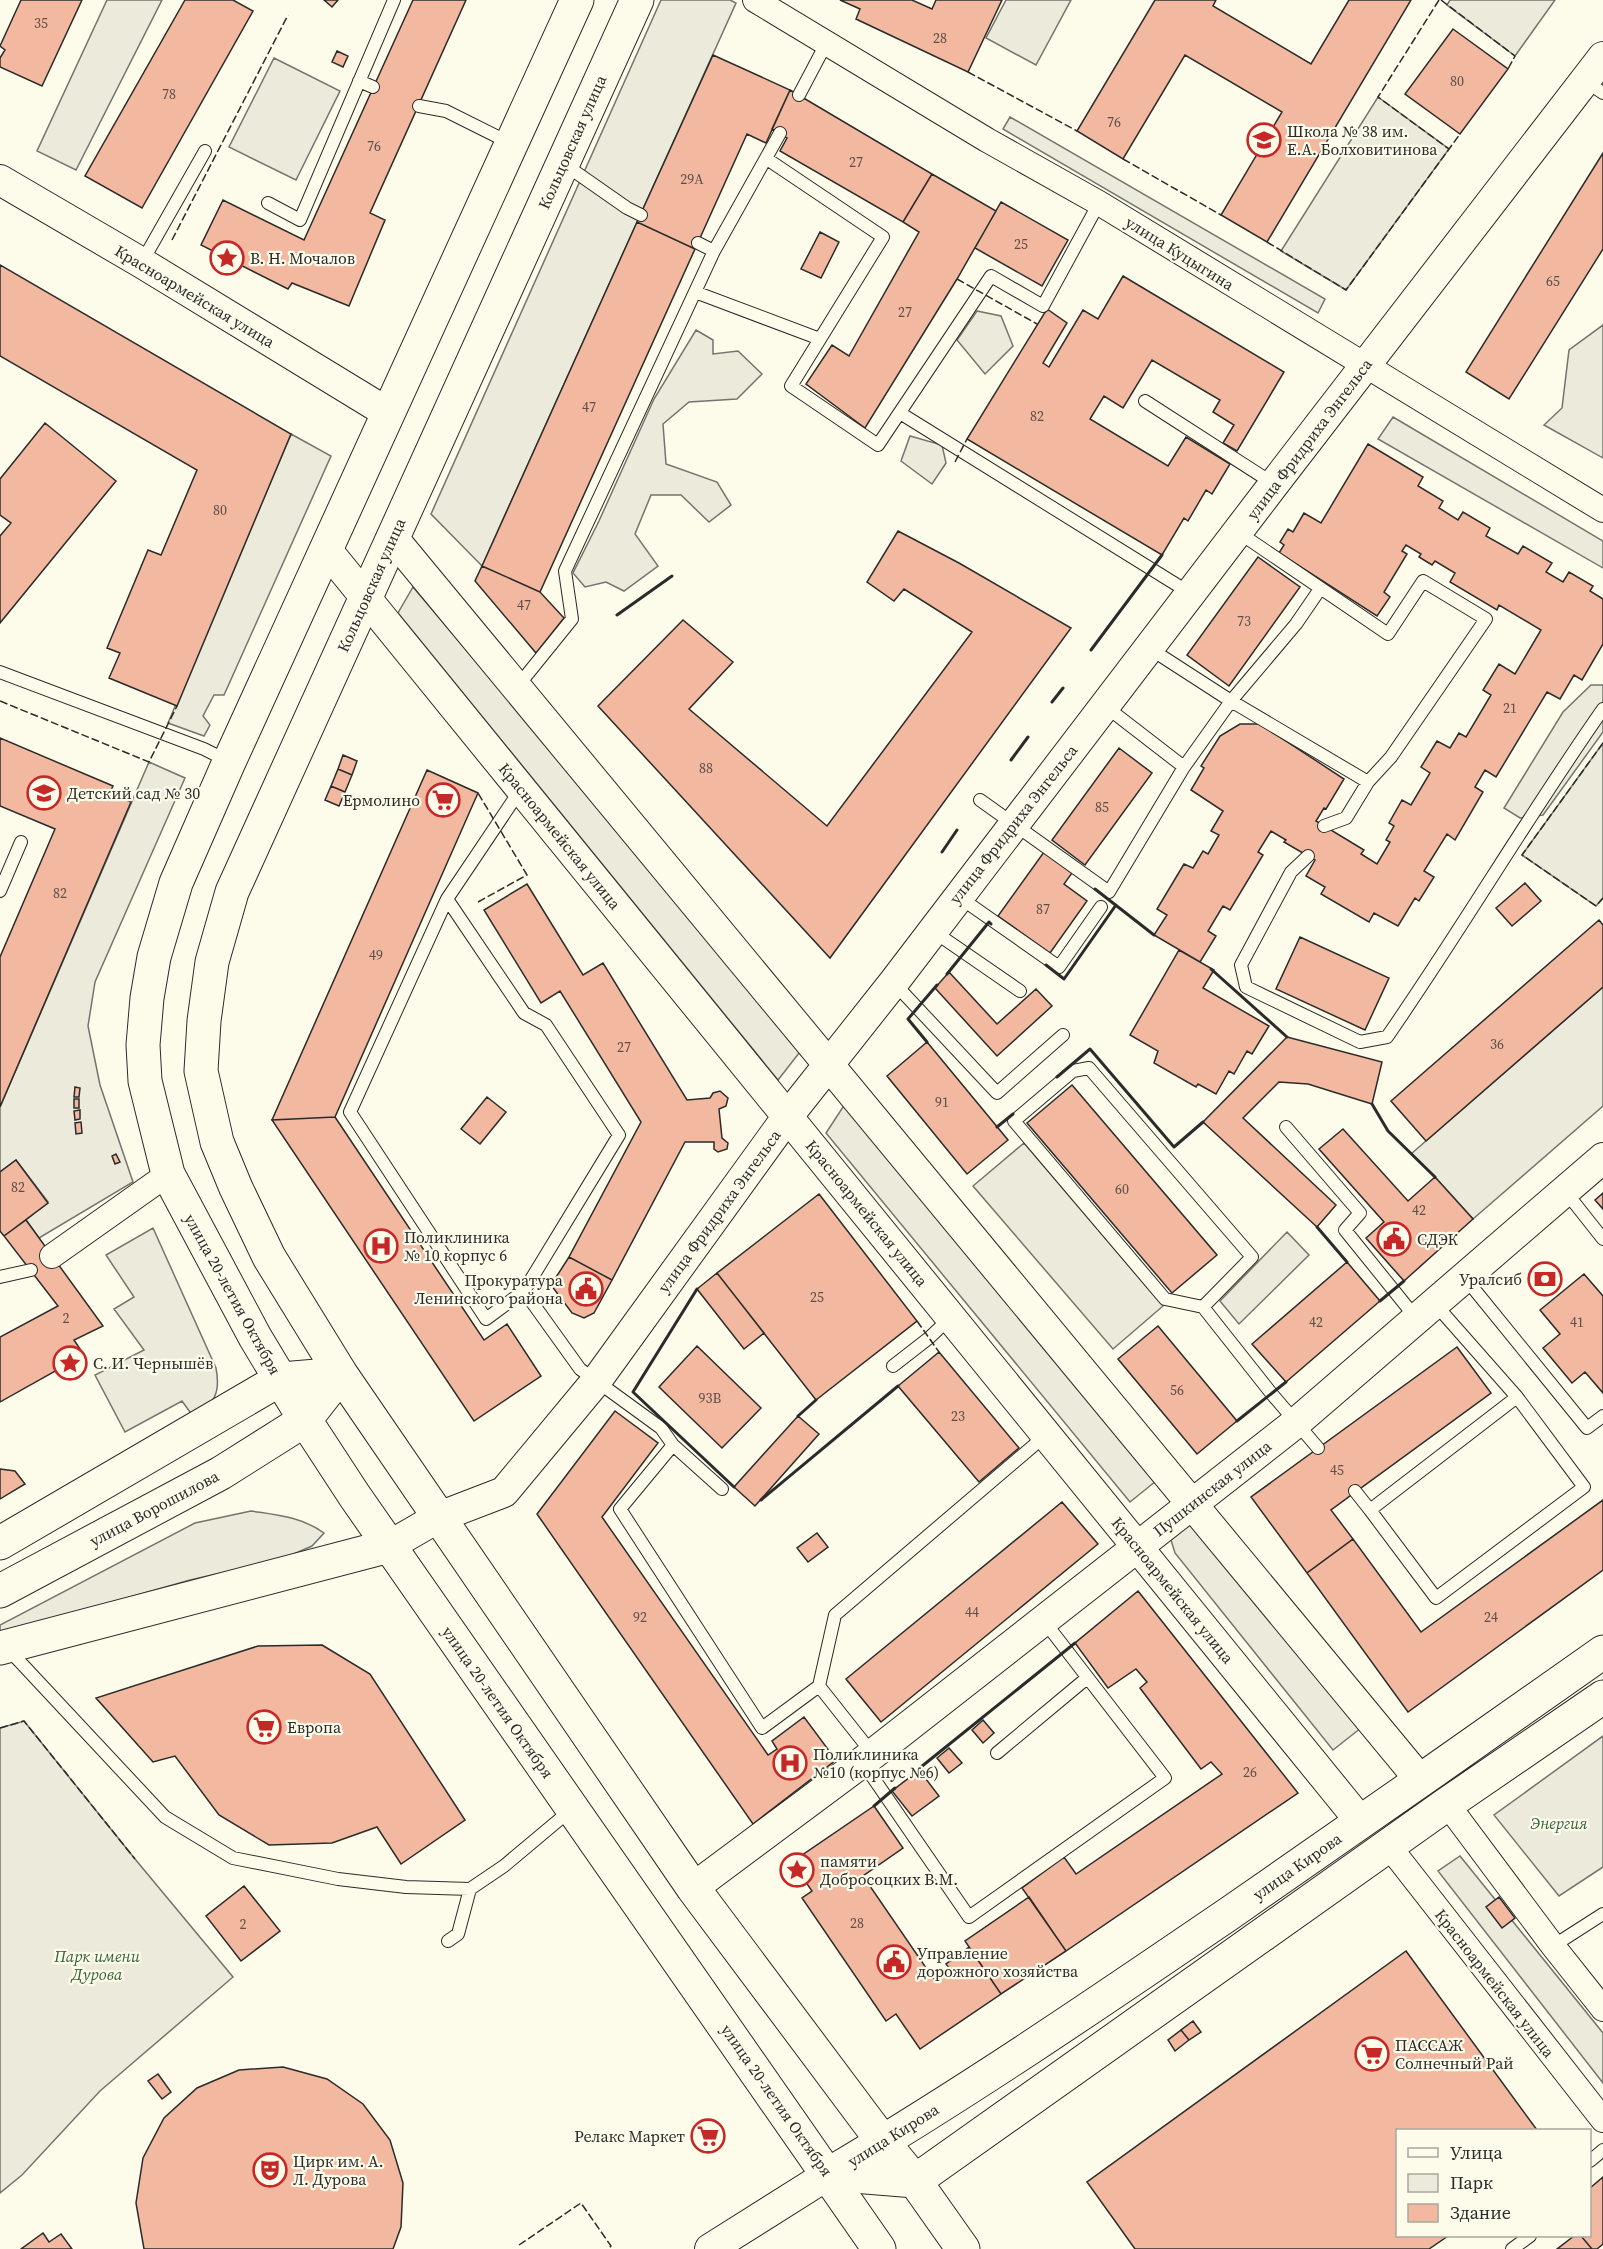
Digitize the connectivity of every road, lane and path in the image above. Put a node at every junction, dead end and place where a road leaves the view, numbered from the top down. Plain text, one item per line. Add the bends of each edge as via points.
1 (394, 0) edge
2 (576, 0) edge
3 (637, 0) edge
4 (755, 0) edge
5 (827, 42) junction
6 (1603, 57) edge
7 (359, 81) junction
8 (1597, 84) edge
9 (373, 87) dead end
10 (799, 95) dead end
11 (419, 106) dead end
12 (780, 133) dead end
13 (511, 143) junction
14 (206, 151) dead end
15 (767, 159) junction
16 (563, 163) junction
17 (0, 180) edge
18 (268, 203) dead end
19 (1099, 203) junction
20 (641, 215) dead end
21 (698, 243) dead end
22 (714, 251) junction
23 (142, 263) junction
24 (695, 292) junction
25 (820, 339) junction
26 (1365, 366) junction
27 (1145, 401) dead end
28 (388, 413) junction
29 (900, 413) junction
30 (1274, 484) junction
31 (1603, 510) edge
32 (1238, 532) junction
33 (393, 538) junction
34 (326, 549) junction
35 (1320, 589) junction
36 (1191, 593) junction
37 (366, 596) junction
38 (1149, 648) junction
39 (0, 672) edge
40 (517, 688) junction
41 (1230, 701) junction
42 (1105, 706) junction
43 (1603, 709) edge
44 (229, 762) junction
45 (1184, 767) junction
46 (1368, 782) junction
47 (522, 789) junction
48 (980, 800) dead end
49 (1014, 824) junction
50 (1324, 826) dead end
51 (21, 842) dead end
52 (1308, 856) dead end
53 (0, 891) edge
54 (958, 896) junction
55 (447, 899) junction
56 (1101, 907) dead end
57 (932, 931) junction
58 (894, 982) junction
59 (1020, 991) dead end
60 (1063, 1035) dead end
61 (829, 1065) junction
62 (788, 1116) junction
63 (1286, 1127) dead end
64 (1603, 1158) edge
65 (168, 1174) junction
66 (1565, 1191) junction
67 (1603, 1239) edge
68 (52, 1256) dead end
69 (31, 1270) dead end
70 (0, 1277) edge
71 (1465, 1277) junction
72 (524, 1291) junction
73 (1203, 1307) junction
74 (1426, 1311) junction
75 (951, 1317) junction
76 (893, 1366) dead end
77 (341, 1374) junction
78 (281, 1379) junction
79 (597, 1380) junction
80 (1516, 1397) junction
81 (1603, 1416) edge
82 (305, 1420) junction
83 (1297, 1422) junction
84 (1047, 1435) junction
85 (673, 1445) junction
86 (1318, 1448) dead end
87 (722, 1489) dead end
88 (1355, 1491) dead end
89 (1192, 1504) junction
90 (1370, 1510) junction
91 (439, 1517) junction
92 (0, 1543) edge
93 (389, 1546) junction
94 (1138, 1546) junction
95 (0, 1591) edge
96 (1043, 1620) junction
97 (3, 1647) edge
98 (1603, 1652) edge
99 (1088, 1678) junction
100 (819, 1686) junction
101 (1603, 1697) edge
102 (997, 1753) dead end
103 (868, 1758) junction
104 (1421, 1781) junction
105 (1447, 1804) junction
106 (573, 1809) junction
107 (1361, 1822) junction
108 (1388, 1845) junction
109 (693, 1888) junction
110 (470, 1889) junction
111 (1603, 1914) edge
112 (448, 1941) dead end
113 (1553, 1946) junction
114 (1603, 2009) edge
115 (1603, 2120) edge
116 (883, 2142) junction
117 (1603, 2150) edge
118 (1591, 2160) edge
119 (829, 2174) junction
120 (915, 2181) junction
121 (1527, 2237) edge
122 (710, 2249) edge
123 (879, 2249) edge
124 (963, 2249) edge
125 (1512, 2249) edge

1 - 7 lane
2 - 13 main road
3 - 16 main road, Кольцовская улица
4 - 5 street, улица Куцыгина
5 - 10 lane
5 - 19 street, улица Куцыгина
6 - 8 street, улица Фридриха Энгельса
7 - 9 lane
7 - 18 lane via 300,220
8 - 26 street, улица Фридриха Энгельса
11 - 13 lane via 446,111
12 - 15 lane
13 - 28 main road
14 - 23 lane
15 - 22 lane
15 - 25 lane via 884,237
16 - 20 lane
16 - 33 main road, Кольцовская улица
17 - 23 street, Красноармейская улица
19 - 26 street, улица Куцыгина
19 - 29 lane via 1042,306 991,276
21 - 22 lane
22 - 24 lane
23 - 28 street, Красноармейская улица
24 - 25 lane
24 - 40 lane via 565,571 572,619
25 - 29 lane via 791,386 878,445
26 - 30 street, улица Фридриха Энгельса
26 - 31 street, улица Куцыгина
27 - 30 lane
28 - 34 main road
29 - 36 lane
30 - 32 street, улица Фридриха Энгельса
32 - 35 lane
32 - 36 street, улица Фридриха Энгельса
33 - 37 main road, Кольцовская улица
33 - 40 street
34 - 37 street, Красноармейская улица
34 - 44 main road
35 - 41 lane via 1296,624
35 - 46 lane via 1388,634 1423,581 1486,619 1391,757
36 - 38 street, улица Фридриха Энгельса
37 - 47 street, Красноармейская улица
37 - 77 main road, Кольцовская улица via 232,891 212,962 201,1071 217,1142 236,1188 269,1257
38 - 41 lane
38 - 42 street, улица Фридриха Энгельса
39 - 44 lane
40 - 61 street
41 - 45 lane
41 - 46 lane
42 - 45 lane
42 - 49 street, улица Фридриха Энгельса
43 - 52 lane via 1387,1036 1360,1042 1246,987 1241,965 1291,872
44 - 65 main road, улица 20-летия Октября via 176,883 154,957 147,998 145,1081
45 - 49 lane via 1109,892
46 - 50 lane via 1346,818
47 - 55 lane
47 - 62 street, Красноармейская улица
48 - 49 lane
49 - 54 street, улица Фридриха Энгельса
51 - 53 lane
54 - 56 lane via 1059,967
54 - 57 street, улица Фридриха Энгельса
55 - 72 lane via 524,1013 546,1025 618,1135
55 - 72 lane via 350,1112 486,1319
57 - 58 street, улица Фридриха Энгельса
57 - 59 lane
58 - 60 lane via 997,1094
58 - 61 street, улица Фридриха Энгельса
61 - 62 street, улица Фридриха Энгельса
61 - 89 street
62 - 75 street, Красноармейская улица
62 - 79 street, улица Фридриха Энгельса
63 - 74 lane via 1360,1213 1345,1230
64 - 66 street, Пушкинская улица
65 - 68 street
65 - 78 main road, улица 20-летия Октября
66 - 67 lane
66 - 71 street, Пушкинская улица
69 - 70 lane
71 - 74 street, Пушкинская улица
71 - 81 lane via 1587,1428
72 - 79 lane via 580,1369
73 - 73 lane via 1252,1257 1089,1068 1073,1071 1014,1121 1165,1299
73 - 83 lane
74 - 80 lane
74 - 83 street, Пушкинская улица
75 - 76 lane
75 - 84 street, Красноармейская улица
77 - 78 main road
77 - 82 main road, улица Ворошилова
77 - 91 main road
78 - 82 main road, улица 20-летия Октября
78 - 92 main road
79 - 85 lane via 662,1428
79 - 91 street, улица Фридриха Энгельса via 504,1492
80 - 90 lane
80 - 90 lane via 1584,1487 1436,1598
82 - 93 main road, улица 20-летия Октября
82 - 95 main road, улица Ворошилова via 221,1473
83 - 86 lane
83 - 89 street, Пушкинская улица
84 - 94 street, Красноармейская улица
84 - 100 lane via 835,1615
85 - 87 lane
85 - 100 lane via 620,1509 762,1728
88 - 90 lane
89 - 94 street, Пушкинская улица
89 - 104 street
91 - 93 street, улица Фридриха Энгельса
91 - 109 main road
93 - 97 main road
93 - 106 main road, улица 20-летия Октября
94 - 96 street, Пушкинская улица
94 - 107 street, Красноармейская улица
96 - 99 lane
96 - 103 street, Пушкинская улица
97 - 110 lane via 165,1817 233,1858 338,1879
98 - 104 main road, улица Кирова
99 - 102 lane
99 - 103 lane via 1165,1778 969,1917
100 - 103 lane
101 - 105 main road
103 - 109 street, Пушкинская улица
104 - 107 main road, улица Кирова
105 - 108 main road
105 - 113 street
106 - 110 lane
106 - 119 main road, улица 20-летия Октября
107 - 116 main road, улица Кирова via 1103,2000
108 - 115 street, Красноармейская улица
108 - 120 main road
109 - 116 main road
110 - 112 lane via 458,1934
111 - 113 lane
113 - 114 street
116 - 119 main road, улица Кирова
116 - 120 main road
117 - 118 lane
119 - 120 main road, улица Кирова
119 - 122 street
119 - 123 main road, улица 20-летия Октября
120 - 124 main road
121 - 125 lane

